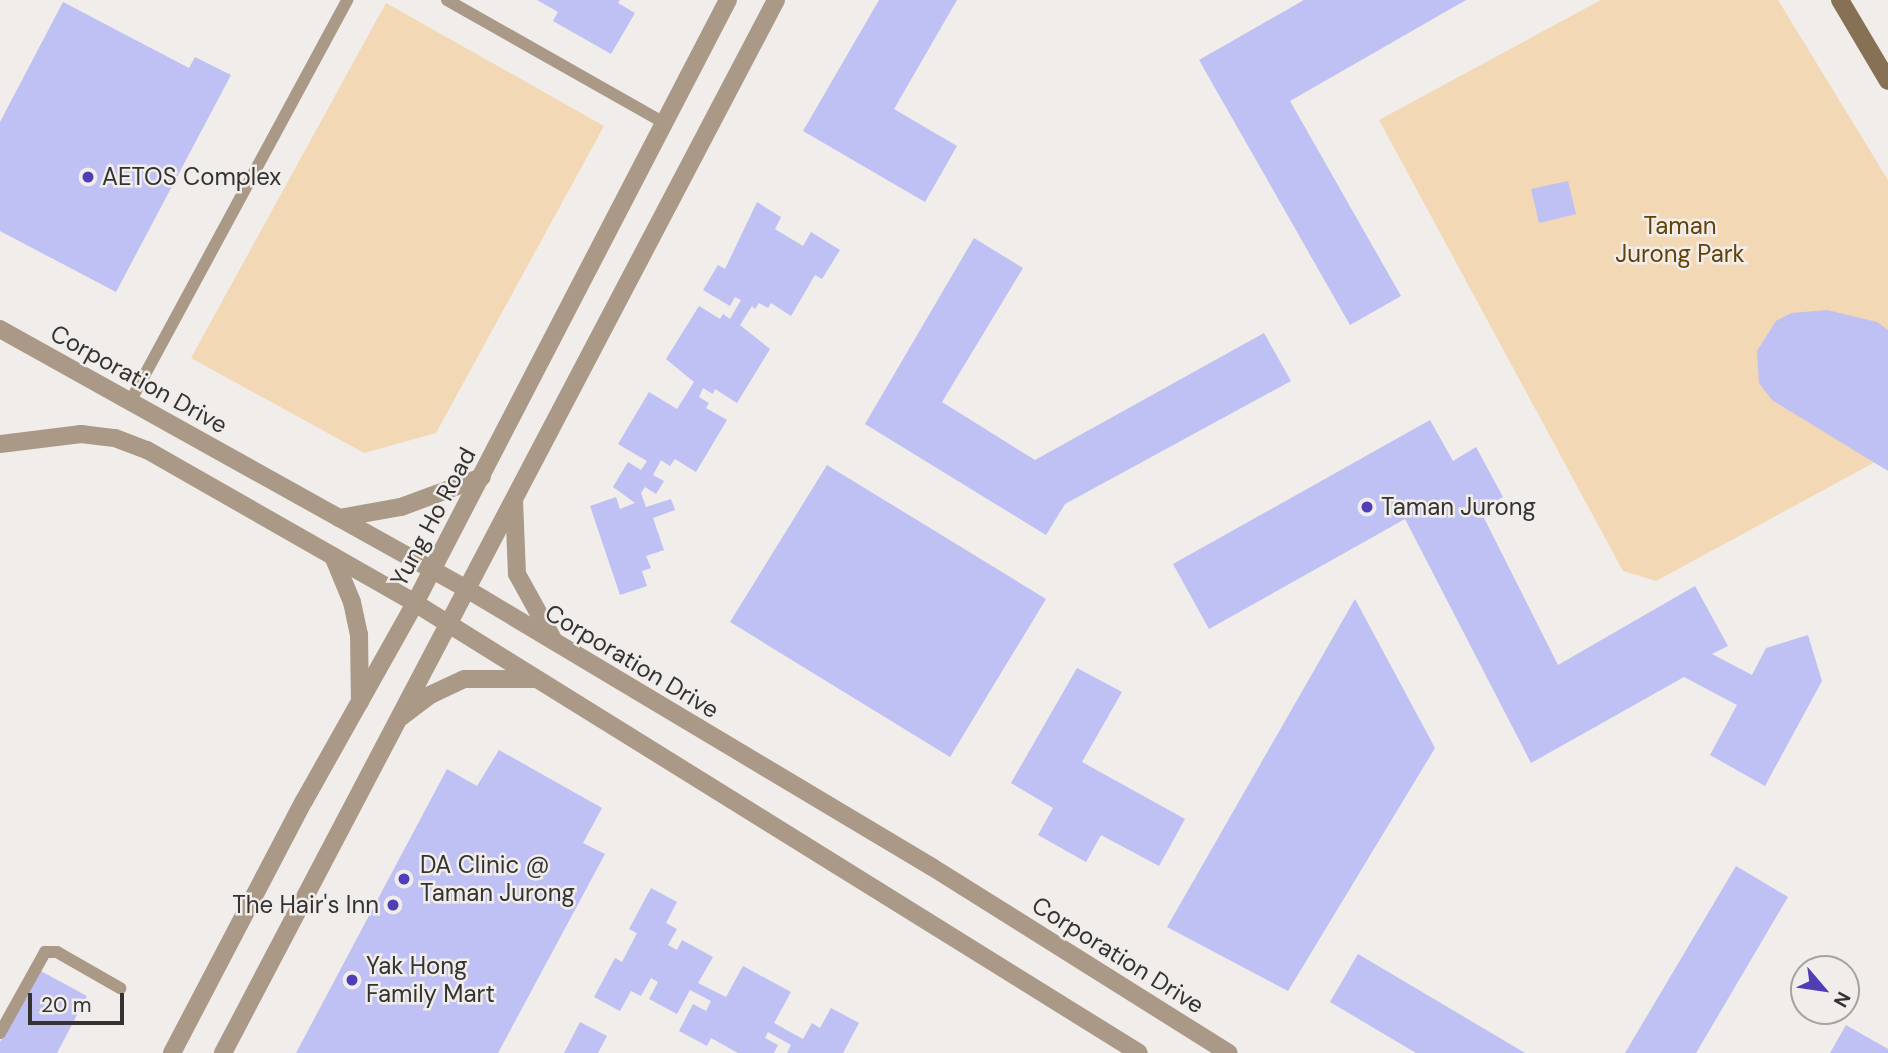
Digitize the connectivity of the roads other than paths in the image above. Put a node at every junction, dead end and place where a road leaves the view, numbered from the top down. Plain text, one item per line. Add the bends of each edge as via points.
1 (347, 0) edge
2 (447, 0) edge
3 (729, 0) edge
4 (776, 0) edge
5 (1840, 0) edge
6 (1888, 81) edge
7 (664, 122) junction
8 (0, 329) edge
9 (130, 402) junction
10 (0, 444) edge
11 (482, 477) junction
12 (514, 495) junction
13 (339, 518) junction
14 (333, 556) junction
15 (432, 570) junction
16 (465, 589) junction
17 (415, 603) junction
18 (448, 623) junction
19 (555, 644) junction
20 (538, 679) junction
21 (360, 702) junction
22 (398, 719) junction
23 (120, 988) dead end
24 (0, 1033) edge
25 (172, 1053) edge
26 (223, 1053) edge
27 (1139, 1053) edge
28 (1228, 1053) edge

1 - 9 lane
2 - 7 lane
3 - 7 street, Yung Ho Road
4 - 12 street
5 - 6 main road
7 - 11 street, Yung Ho Road
8 - 9 street, Corporation Drive
9 - 13 street, Corporation Drive
10 - 14 street via 81,434 115,438 146,450
11 - 13 street via 401,507
11 - 15 street, Yung Ho Road
12 - 16 street
12 - 19 street via 517,574
13 - 15 street, Corporation Drive
14 - 17 street
14 - 21 street via 359,634
15 - 16 street, Corporation Drive
15 - 17 street, Yung Ho Road
16 - 18 street
16 - 19 street, Corporation Drive
17 - 18 street
17 - 21 street, Yung Ho Road
18 - 20 street
18 - 22 street
19 - 28 street, Corporation Drive via 932,867
20 - 22 street via 465,679 430,695
20 - 27 street
21 - 25 street, Yung Ho Road
22 - 26 street
23 - 24 lane via 57,952 45,952

